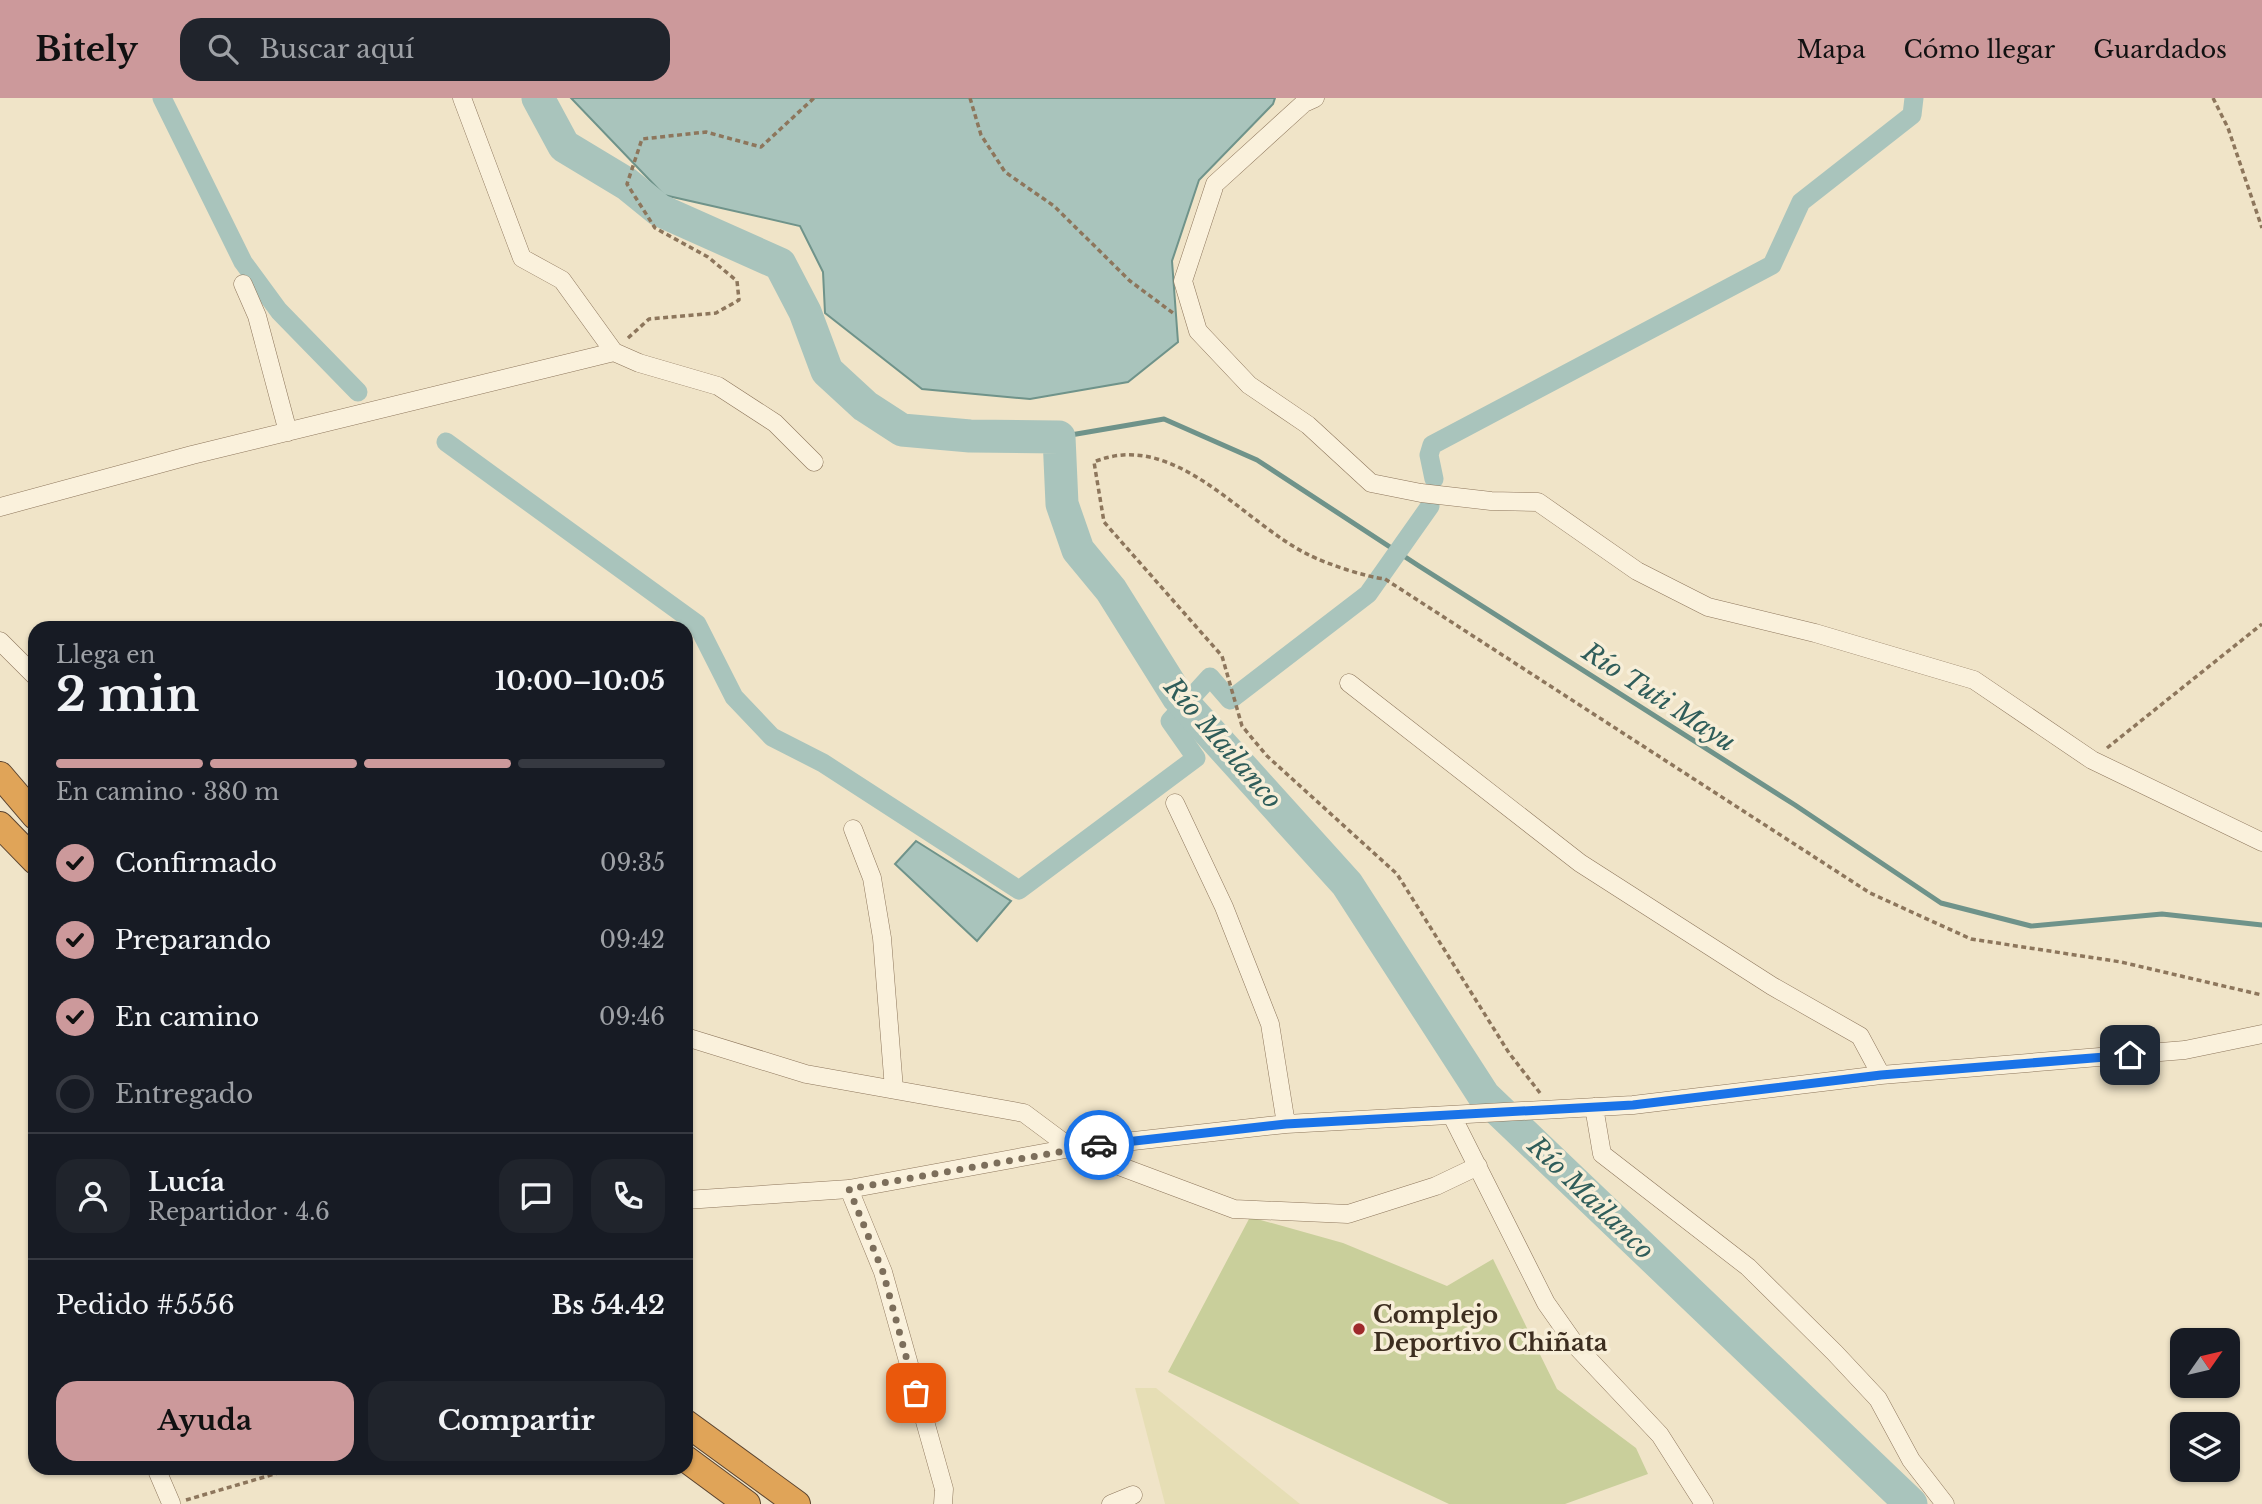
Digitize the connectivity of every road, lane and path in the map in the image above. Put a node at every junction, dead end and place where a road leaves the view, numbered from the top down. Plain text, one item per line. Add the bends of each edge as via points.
1 (462, 98) edge
2 (814, 98) edge
3 (970, 98) edge
4 (1315, 98) edge
5 (2213, 98) edge
6 (2262, 228) edge
7 (243, 284) dead end
8 (1198, 331) junction
9 (614, 352) junction
10 (288, 432) junction
11 (814, 462) dead end
12 (0, 507) edge
13 (2262, 624) edge
14 (0, 642) edge
15 (28, 669) edge
16 (1349, 683) dead end
17 (2092, 760) junction
18 (0, 775) edge
19 (1175, 803) dead end
20 (28, 808) edge
21 (0, 825) edge
22 (853, 829) dead end
23 (2262, 842) edge
24 (28, 854) edge
25 (2262, 995) edge
26 (2262, 1034) edge
27 (693, 1039) edge
28 (1881, 1075) junction
29 (894, 1090) junction
30 (1594, 1107) junction
31 (1552, 1109) junction
32 (1452, 1116) junction
33 (1286, 1124) junction
34 (1071, 1148) junction
35 (1478, 1166) junction
36 (849, 1189) junction
37 (693, 1200) edge
38 (693, 1428) edge
39 (693, 1464) edge
40 (159, 1475) edge
41 (273, 1475) edge
42 (1133, 1495) dead end
43 (171, 1503) edge
44 (747, 1504) edge
45 (797, 1504) edge
46 (943, 1504) edge
47 (1111, 1504) edge
48 (1704, 1504) edge
49 (1945, 1504) edge

1 - 9 street via 522,258 562,280
2 - 9 path via 761,147 706,132 642,139 627,184 655,228 708,257 737,281 739,300 716,313 649,319
3 - 8 path via 981,135 1005,172 1054,206 1130,281
4 - 8 street via 1215,184 1183,281
5 - 6 path
7 - 10 street via 257,316
8 - 17 street via 1250,385 1308,425 1371,483 1432,494 1538,502 1637,571 1708,607 1815,632 1974,680
9 - 10 street
9 - 11 street via 718,386 775,423
10 - 12 street
13 - 17 path
14 - 15 street
16 - 28 street via 1580,863 1772,986 1860,1036
17 - 23 street
18 - 20 highway
19 - 33 street via 1224,907 1270,1024
21 - 24 highway
22 - 29 street via 872,878 882,937
25 - 31 path via 2122,962 1971,939 1870,893 1385,579 1309,555 1184,468 1115,453 1094,462 1104,522 1222,656 1241,726 1267,756 1397,874 1509,1053
26 - 28 street via 2185,1050
27 - 29 street via 806,1074
28 - 30 street
29 - 34 street via 1024,1113
30 - 31 street
30 - 49 street via 1602,1154 1748,1267 1835,1353 1878,1399 1910,1460
31 - 32 street
32 - 33 street
32 - 35 street
33 - 34 street
34 - 35 street via 1234,1209 1348,1214 1436,1186
34 - 36 street
35 - 48 street via 1546,1303 1577,1347 1660,1435
36 - 37 street
36 - 46 street via 883,1272 943,1489
38 - 45 highway
39 - 44 highway
40 - 43 street
41 - 43 path
42 - 47 street

